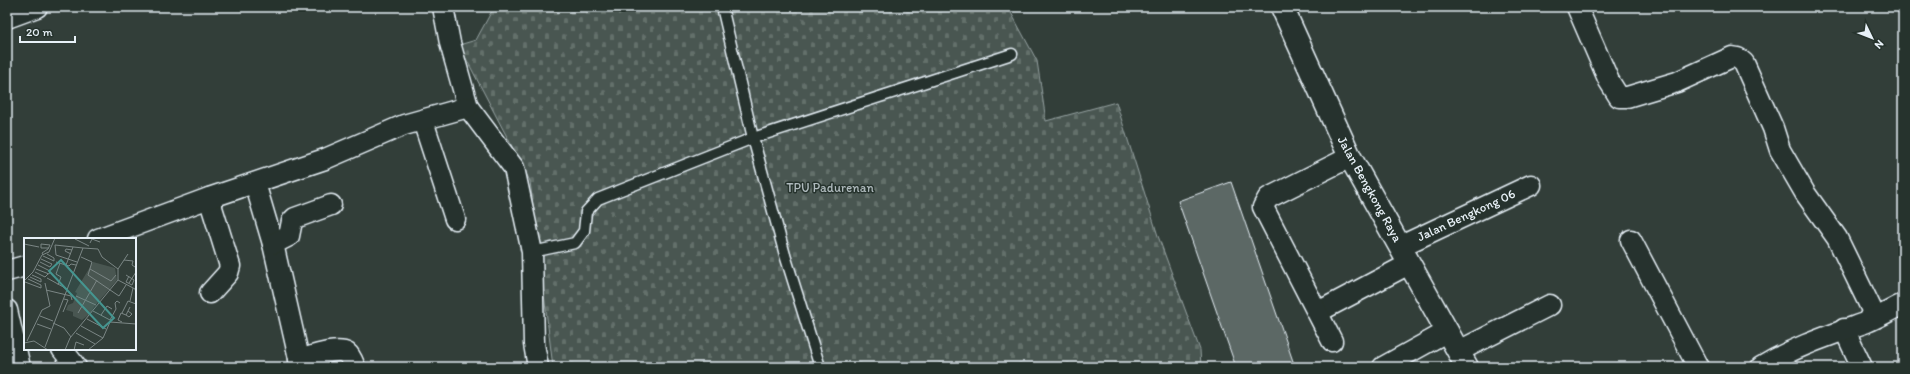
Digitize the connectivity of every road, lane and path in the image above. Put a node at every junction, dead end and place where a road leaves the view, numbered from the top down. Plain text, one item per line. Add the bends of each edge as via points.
1 (37, 7) edge
2 (444, 7) edge
3 (722, 7) edge
4 (1282, 7) edge
5 (1577, 7) edge
6 (7, 18) edge
7 (1012, 54) dead end
8 (468, 107) junction
9 (423, 121) junction
10 (752, 138) junction
11 (1350, 157) junction
12 (255, 183) junction
13 (1531, 185) dead end
14 (209, 198) junction
15 (331, 205) dead end
16 (455, 219) dead end
17 (101, 238) edge
18 (1631, 240) dead end
19 (273, 244) junction
20 (532, 252) junction
21 (1405, 255) junction
22 (210, 293) dead end
23 (1550, 304) dead end
24 (1903, 304) edge
25 (7, 310) edge
26 (1318, 312) junction
27 (1868, 321) junction
28 (1844, 329) junction
29 (1448, 331) junction
30 (1332, 341) dead end
31 (63, 350) edge
32 (1463, 359) edge
33 (300, 363) edge
34 (20, 367) edge
35 (76, 367) edge
36 (355, 367) edge
37 (538, 367) edge
38 (820, 367) edge
39 (1383, 367) edge
40 (1698, 367) edge
41 (1761, 367) edge
42 (1862, 367) edge

1 - 6 street
2 - 8 street via 450,43
3 - 10 lane
4 - 11 street, Jalan Bengkong Raya
5 - 27 street via 1609,81 1619,97 1627,97 1677,82 1732,56 1744,63 1780,150 1805,193 1837,238 1871,308
7 - 10 lane
8 - 9 street
8 - 20 street via 514,168
9 - 12 street via 404,125 325,159
9 - 16 street
10 - 20 lane via 598,198 586,212 584,231 575,242
10 - 38 lane
11 - 21 street, Jalan Bengkong Raya
11 - 26 street via 1268,198 1263,207
12 - 14 street
12 - 19 street
13 - 21 street, Jalan Bengkong 06
14 - 17 street
14 - 22 street via 230,266 228,273
15 - 19 street via 296,218 292,221 289,236
18 - 40 street
19 - 33 street
20 - 37 street via 534,344
21 - 26 street, Jalan Bengkong 06
21 - 29 street, Jalan Bengkong Raya
23 - 32 street
24 - 27 street
25 - 34 street
26 - 30 street
27 - 28 street
28 - 41 street
28 - 42 street
29 - 32 street, Jalan Bengkong Raya
29 - 39 street
31 - 35 street
33 - 36 street via 337,351 347,353

